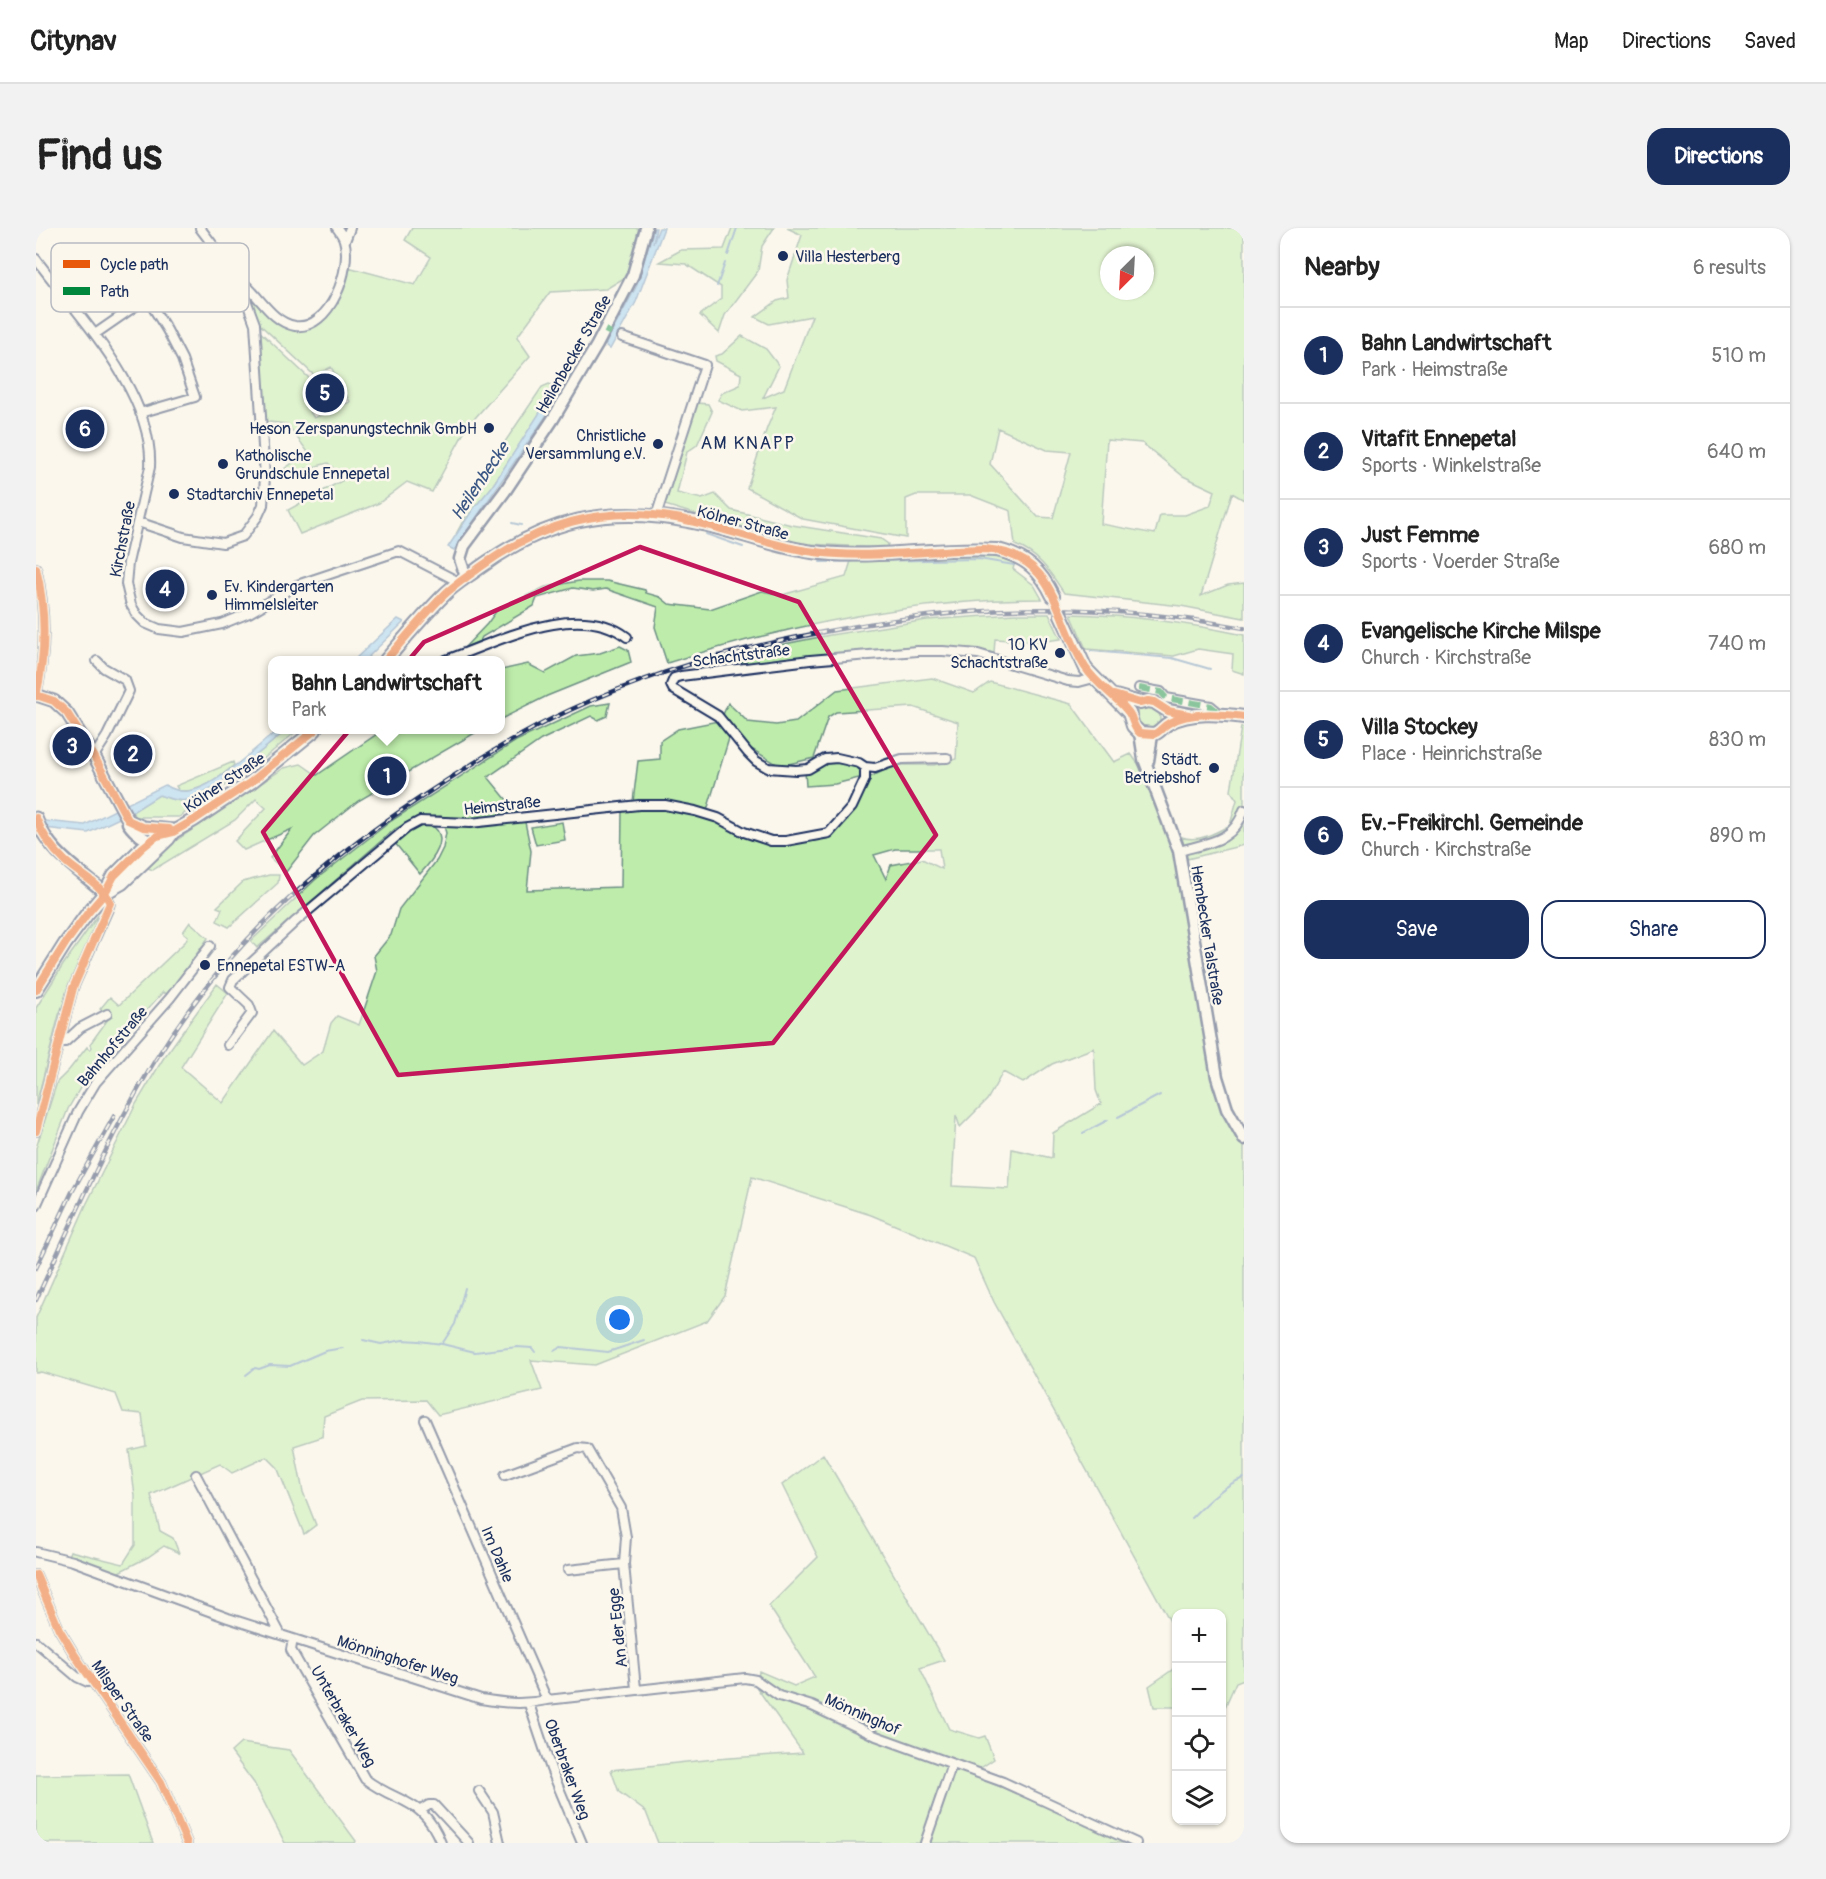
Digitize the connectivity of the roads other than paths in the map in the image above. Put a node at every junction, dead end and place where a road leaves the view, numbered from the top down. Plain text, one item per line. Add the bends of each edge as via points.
1 (200, 228) edge
2 (338, 228) edge
3 (350, 228) edge
4 (646, 228) edge
5 (345, 241) junction
6 (211, 243) edge
7 (36, 259) edge
8 (51, 278) edge
9 (249, 286) edge
10 (249, 308) edge
11 (78, 312) edge
12 (127, 312) edge
13 (156, 312) edge
14 (95, 334) junction
15 (622, 337) dead end
16 (140, 413) junction
17 (656, 516) junction
18 (138, 522) junction
19 (36, 568) edge
20 (463, 580) junction
21 (1053, 596) tunnel mouth
22 (1061, 615) tunnel mouth
23 (627, 637) dead end
24 (392, 656) edge
25 (456, 656) edge
26 (97, 661) dead end
27 (1094, 678) junction
28 (1139, 688) dead end
29 (36, 695) edge
30 (1114, 695) junction
31 (1140, 703) junction
32 (1163, 709) junction
33 (1217, 715) junction
34 (1193, 716) junction
35 (1132, 717) junction
36 (1244, 717) edge
37 (1163, 727) junction
38 (309, 734) edge
39 (1146, 734) junction
40 (94, 756) junction
41 (947, 758) dead end
42 (865, 767) junction
43 (1244, 810) edge
44 (124, 814) junction
45 (36, 818) edge
46 (38, 830) edge
47 (174, 831) junction
48 (150, 841) junction
49 (163, 843) junction
50 (1179, 851) junction
51 (105, 893) junction
52 (210, 946) dead end
53 (36, 990) edge
54 (107, 1014) dead end
55 (60, 1042) junction
56 (228, 1045) dead end
57 (36, 1131) edge
58 (1244, 1139) edge
59 (36, 1206) edge
60 (425, 1420) dead end
61 (196, 1475) dead end
62 (505, 1475) dead end
63 (36, 1552) edge
64 (624, 1564) junction
65 (568, 1570) dead end
66 (36, 1575) edge
67 (281, 1635) junction
68 (293, 1639) junction
69 (36, 1642) edge
70 (92, 1680) junction
71 (763, 1686) joint
72 (636, 1689) junction
73 (547, 1700) junction
74 (530, 1704) junction
75 (952, 1764) junction
76 (479, 1791) dead end
77 (421, 1810) junction
78 (187, 1843) edge
79 (441, 1843) edge
80 (469, 1843) edge
81 (500, 1843) edge
82 (582, 1843) edge
83 (926, 1843) edge
84 (1136, 1843) edge

1 - 6 street
2 - 5 street
3 - 5 street
4 - 20 main road, Heilenbecker Straße via 633,275 597,345 530,453 464,546 460,559
5 - 9 street via 343,279 329,310 307,324 298,326 280,320
7 - 8 street, Kirchstraße
10 - 18 street via 255,324 265,492 258,516 243,536 223,543 183,537
11 - 14 street, Kirchstraße
12 - 14 street
13 - 16 street via 182,359 195,397
14 - 16 street, Kirchstraße via 128,383
15 - 17 street via 705,365
16 - 18 street, Kirchstraße via 151,456
17 - 20 main road, Kölner Straße via 609,515 557,525 504,550
17 - 21 main road, Kölner Straße via 702,523 775,545 827,554 998,550 1029,563
18 - 20 street, Kirchstraße via 128,563 127,594 145,623 169,632 222,624 297,585 399,551
19 - 29 street via 42,594 43,656
20 - 24 main road, Kölner Straße via 443,595
22 - 27 main road via 1080,659
23 - 25 street via 617,628 585,622 553,624
26 - 40 street via 125,680 129,691
27 - 30 main road
27 - 42 street, Schachtstraße via 1068,681 978,654 926,651 798,662 681,676 672,681 673,689 718,716 756,761 768,768 796,770 837,758
28 - 33 street via 1161,692 1166,698 1211,706
29 - 40 main road via 62,707
30 - 31 main road
30 - 35 main road
31 - 32 main road via 1151,701
31 - 35 main road
32 - 34 main road
32 - 37 main road
33 - 34 main road
33 - 36 main road
34 - 37 main road
35 - 39 main road via 1133,726
37 - 39 main road
38 - 47 main road, Kölner Straße via 251,782
39 - 50 main road, Hembecker Talstraße via 1149,770
40 - 44 main road
41 - 42 street, Schachtstraße via 902,759 884,766
42 - 56 street, Heimstraße via 865,779 852,807 829,833 786,841 771,841 717,818 665,805 639,804 470,823 420,821 296,921 233,980 230,987 252,1013
43 - 50 street via 1239,824 1229,834
44 - 47 main road via 143,827
44 - 48 main road via 134,831
45 - 46 main road
46 - 51 main road via 65,861
47 - 48 main road, Kölner Straße
47 - 49 main road, Kölner Straße
48 - 49 main road
48 - 51 main road, Kölner Straße via 126,862
49 - 51 main road, Kölner Straße via 122,883
50 - 58 main road, Hembecker Talstraße via 1217,1077 1227,1109
51 - 53 main road, Kölner Straße
51 - 55 street, Bahnhofstraße via 110,903 73,987
52 - 59 street, Bahnhofstraße via 96,1083 78,1112
54 - 55 street, Bahnhofstraße
55 - 57 street, Bahnhofstraße
60 - 73 street, Im Dahle
61 - 67 street
62 - 64 street, An der Egge via 578,1448 587,1449 621,1508 626,1537
63 - 67 street, Mönninghofer Weg via 73,1561
64 - 65 street, An der Egge
64 - 72 street, An der Egge
66 - 70 street, Milsper Straße via 59,1629
67 - 68 street, Mönninghofer Weg
68 - 74 street, Mönninghofer Weg via 481,1699
68 - 77 street, Unterbraker Weg via 291,1650 365,1779
69 - 70 street via 77,1677
70 - 78 street, Milsper Straße via 162,1782
71 - 72 street, Mönninghofer Weg via 746,1678
71 - 75 street, Mönninghof via 779,1696
72 - 73 street, Mönninghofer Weg
73 - 74 street, Mönninghofer Weg
74 - 82 street, Oberbraker Weg
75 - 83 street
75 - 84 street, Mönninghof via 1003,1782
76 - 81 street via 493,1812
77 - 79 street via 433,1824
77 - 80 street, Unterbraker Weg via 434,1805

